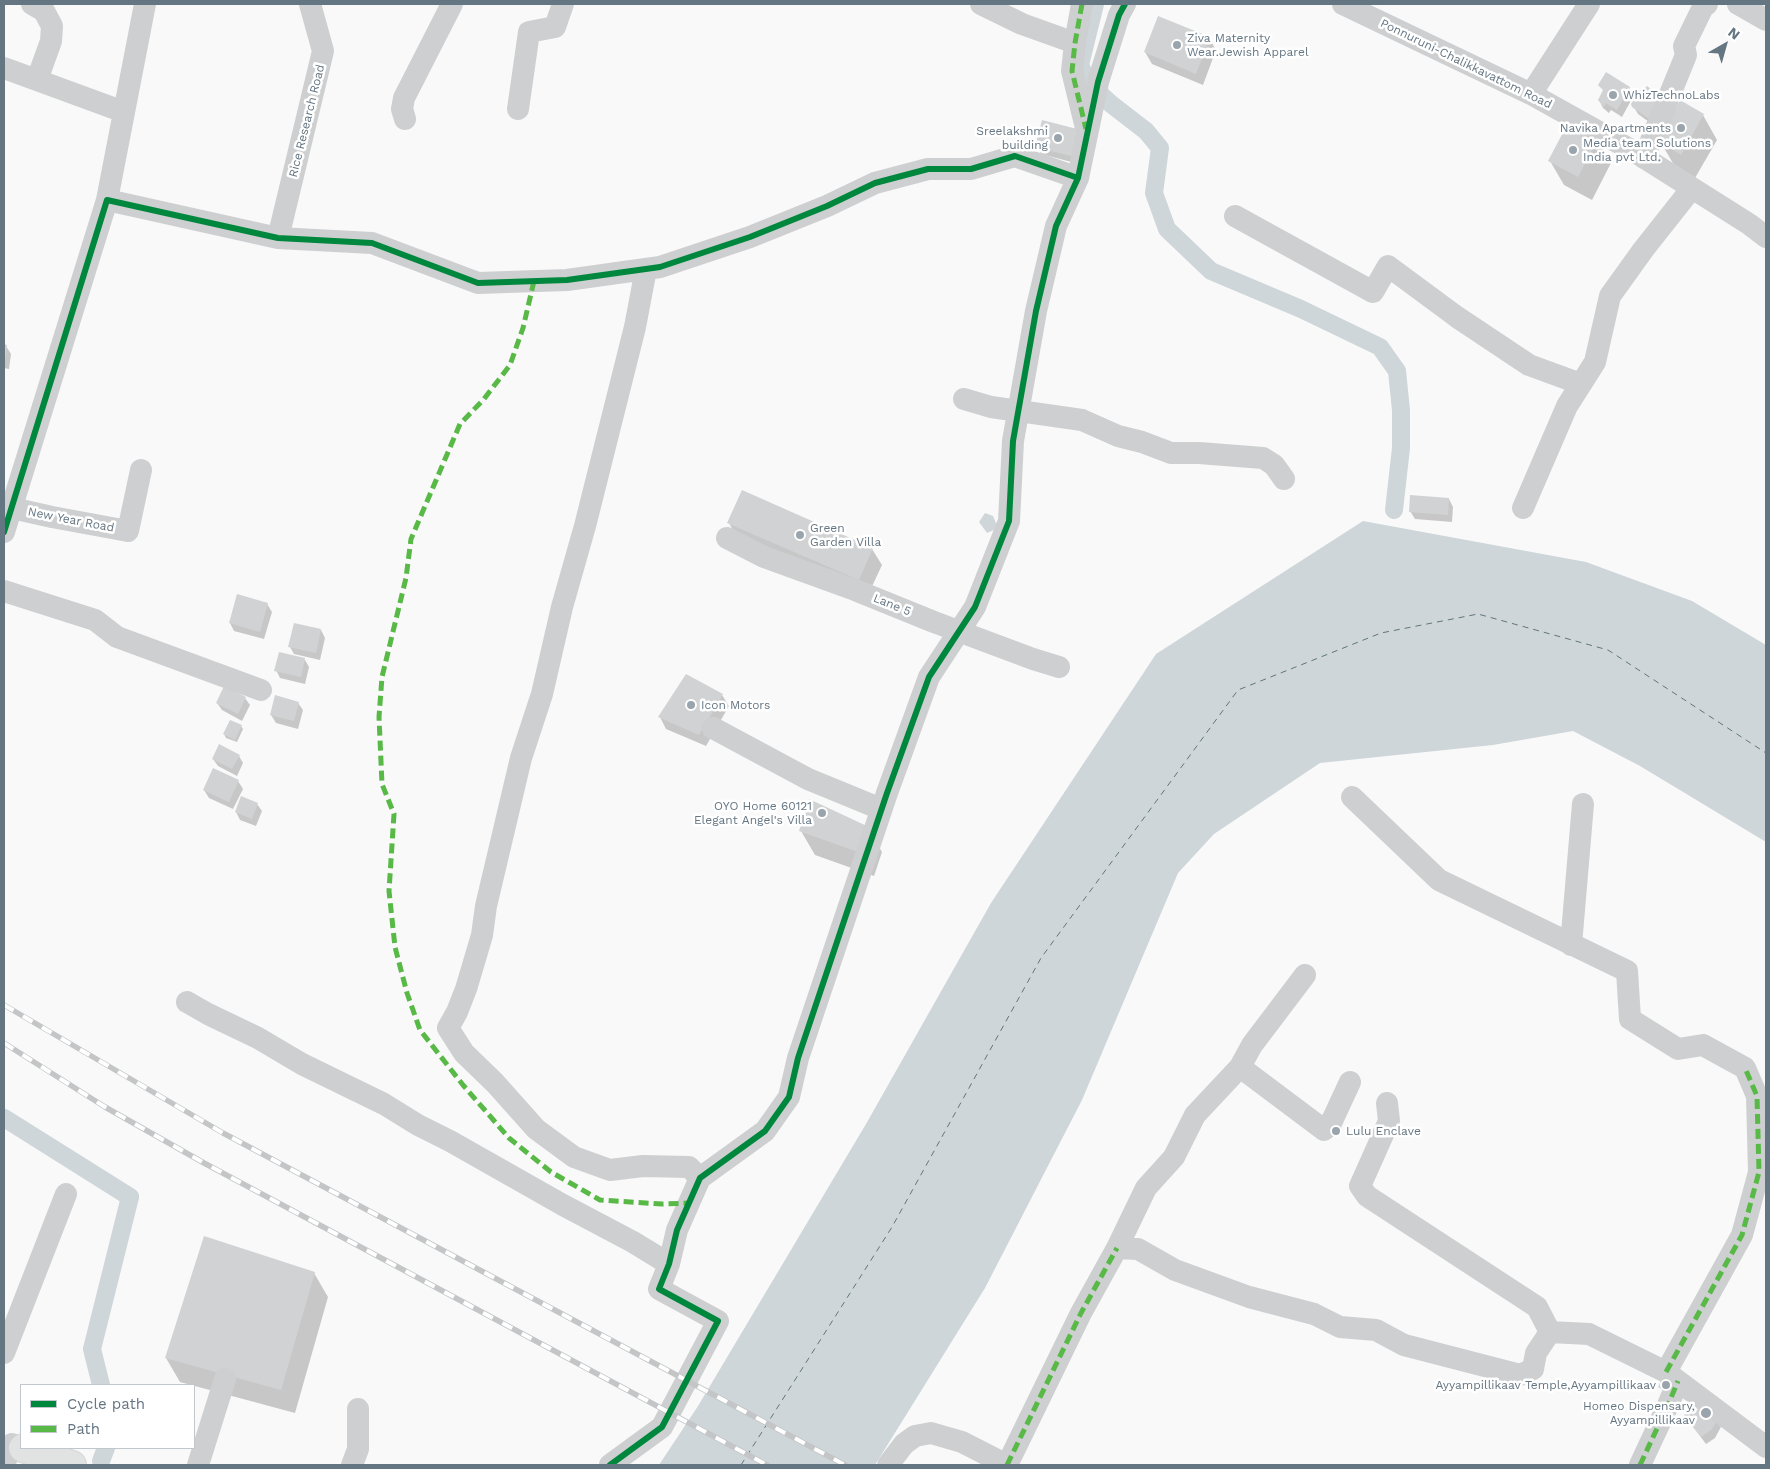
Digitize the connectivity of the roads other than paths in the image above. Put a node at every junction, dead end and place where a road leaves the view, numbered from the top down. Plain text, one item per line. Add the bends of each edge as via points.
1 (32, 4) edge
2 (145, 4) edge
3 (310, 4) edge
4 (452, 4) edge
5 (564, 4) edge
6 (981, 4) edge
7 (1082, 4) edge
8 (1125, 4) edge
9 (1343, 4) edge
10 (1589, 4) edge
11 (1706, 4) edge
12 (1738, 4) edge
13 (1375, 11) edge
14 (1766, 20) edge
15 (1075, 43) junction
16 (4, 68) edge
17 (37, 80) junction
18 (1531, 94) junction
19 (518, 109) dead end
20 (124, 112) junction
21 (406, 119) dead end
22 (1087, 134) junction
23 (1644, 158) junction
24 (1078, 178) junction
25 (1692, 188) junction
26 (107, 200) junction
27 (1235, 216) dead end
28 (1766, 237) edge
29 (278, 238) junction
30 (646, 269) junction
31 (1581, 384) junction
32 (964, 399) dead end
33 (1019, 412) junction
34 (141, 470) dead end
35 (1284, 479) dead end
36 (12, 508) junction
37 (1523, 508) dead end
38 (4, 533) edge
39 (4, 538) edge
40 (727, 538) dead end
41 (4, 591) edge
42 (959, 631) junction
43 (1059, 667) dead end
44 (262, 690) dead end
45 (712, 728) dead end
46 (1352, 797) dead end
47 (1584, 804) dead end
48 (881, 809) junction
49 (1571, 945) junction
50 (1305, 975) dead end
51 (186, 1002) dead end
52 (1240, 1067) junction
53 (1350, 1082) dead end
54 (1762, 1097) edge
55 (1387, 1103) dead end
56 (700, 1178) junction
57 (66, 1194) dead end
58 (1117, 1248) junction
59 (669, 1264) junction
60 (1550, 1332) junction
61 (4, 1353) edge
62 (1672, 1376) junction
63 (225, 1379) dead end
64 (358, 1409) dead end
65 (1766, 1447) edge
66 (13, 1449) edge
67 (72, 1465) edge
68 (198, 1465) edge
69 (352, 1465) edge
70 (610, 1465) edge
71 (888, 1465) edge
72 (1007, 1465) edge
73 (1640, 1465) edge

1 - 17 street via 44,11 52,26 51,41
2 - 20 street
3 - 29 street, Rice Research Road via 323,51
4 - 21 street via 404,98 402,109
5 - 19 street via 555,26 529,32
6 - 15 street via 1022,24
7 - 15 street
8 - 22 street via 1098,82
9 - 13 street, Ponnuruni-Chalikkavattom Road
10 - 18 street
11 - 23 street via 1684,46 1686,55
12 - 14 street
13 - 18 street, Ponnuruni-Chalikkavattom Road
15 - 22 street via 1072,72
16 - 17 street
17 - 20 street
18 - 23 street, Ponnuruni-Chalikkavattom Road
20 - 26 street
22 - 24 street
23 - 25 street, Ponnuruni-Chalikkavattom Road
24 - 30 street via 1015,156 971,169 928,169 875,183 750,237
24 - 33 street via 1056,226 1036,312
25 - 28 street, Ponnuruni-Chalikkavattom Road
25 - 31 street via 1610,296 1595,362
26 - 29 street
26 - 36 street
27 - 31 street via 1373,292 1388,266 1529,365
29 - 30 street via 372,243 478,283 567,280
30 - 56 street via 635,327 585,526 542,694 521,758 482,935 466,989 448,1028 464,1053 536,1129 574,1157 610,1170 643,1166 689,1167
31 - 37 street via 1567,406
32 - 33 street
33 - 35 street via 1082,420 1118,436 1172,453 1263,458 1274,465
33 - 42 street via 1009,521 975,607
34 - 36 street, New Year Road via 128,531
36 - 38 street
38 - 39 street
40 - 42 street, Lane 5 via 764,557
41 - 44 street via 95,620 117,637
42 - 43 street, Lane 5
42 - 48 street via 929,677
45 - 48 street via 808,779
46 - 49 street via 1439,880
47 - 49 street
48 - 56 street via 798,1058 789,1098 765,1131
49 - 54 street via 1627,972 1630,1019 1678,1049 1703,1045 1745,1068
50 - 52 street via 1252,1045
51 - 59 street via 384,1104
52 - 53 street via 1324,1130 1331,1123
52 - 58 street via 1195,1115 1174,1157 1146,1188
54 - 62 street via 1759,1172 1742,1235
55 - 60 street via 1390,1121 1360,1186 1367,1196 1537,1307
56 - 59 street via 677,1230
57 - 61 street
58 - 60 street via 1138,1249 1175,1270 1249,1297 1314,1314 1340,1327 1376,1330 1404,1345 1520,1375 1533,1369 1536,1353
58 - 72 street via 1081,1313
59 - 70 street via 659,1289 718,1321 662,1427
60 - 62 street via 1589,1334
62 - 65 street
62 - 73 street via 1665,1412
63 - 68 street
64 - 69 street via 358,1449
66 - 67 main road
71 - 72 street via 904,1444 916,1436 931,1433 962,1442

